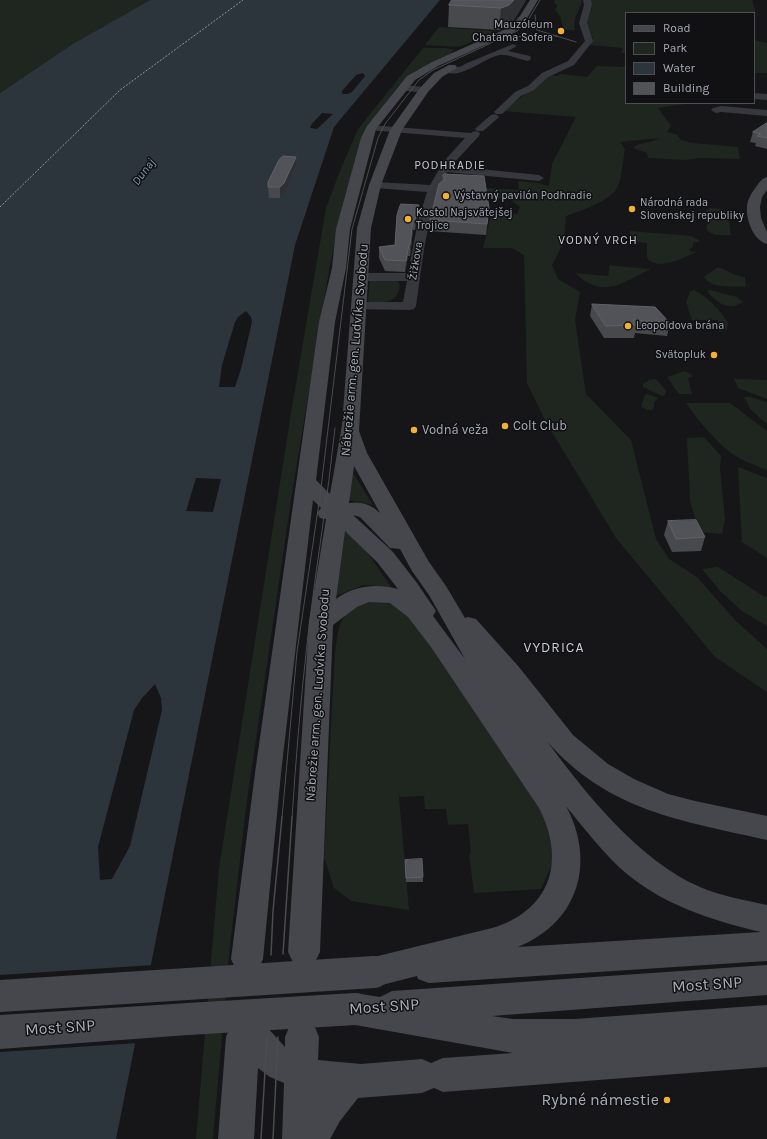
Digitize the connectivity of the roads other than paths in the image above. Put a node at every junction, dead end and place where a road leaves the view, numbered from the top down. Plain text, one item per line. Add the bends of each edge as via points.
1 (534, 0) edge
2 (587, 0) edge
3 (519, 36) dead end
4 (513, 46) dead end
5 (499, 52) junction
6 (527, 58) dead end
7 (447, 70) junction
8 (402, 88) junction
9 (424, 90) junction
10 (755, 96) edge
11 (767, 97) edge
12 (716, 110) dead end
13 (767, 113) edge
14 (371, 128) junction
15 (396, 130) junction
16 (476, 133) junction
17 (444, 168) junction
18 (539, 178) dead end
19 (375, 185) junction
20 (765, 187) edge
21 (434, 189) junction
22 (767, 240) edge
23 (360, 277) junction
24 (414, 277) junction
25 (359, 306) junction
26 (351, 425) junction
27 (306, 482) junction
28 (337, 512) junction
29 (300, 524) junction
30 (420, 566) junction
31 (438, 591) junction
32 (321, 622) junction
33 (439, 641) junction
34 (767, 828) edge
35 (767, 919) edge
36 (304, 938) dead end
37 (767, 946) edge
38 (247, 959) dead end
39 (374, 972) junction
40 (767, 980) edge
41 (0, 996) edge
42 (355, 1009) junction
43 (757, 1022) edge
44 (0, 1032) edge
45 (302, 1037) dead end
46 (767, 1050) edge
47 (301, 1073) junction
48 (349, 1082) junction
49 (236, 1139) edge
50 (300, 1139) edge
51 (312, 1139) edge

1 - 8 main road, Nábrežie arm. gen. Ludvíka Svobodu via 523,18 511,30 419,72
2 - 16 street, Žižkova via 583,23 589,38 586,46 571,63 545,75 531,88 518,94
3 - 7 main road, Nábrežie arm. gen. Ludvíka Svobodu
4 - 5 street
5 - 6 street
5 - 7 street via 463,70
7 - 9 main road, Nábrežie arm. gen. Ludvíka Svobodu via 438,75
8 - 9 street
8 - 14 main road, Nábrežie arm. gen. Ludvíka Svobodu
9 - 15 main road, Nábrežie arm. gen. Ludvíka Svobodu
10 - 11 street
12 - 13 street
14 - 15 street
14 - 27 main road, Nábrežie arm. gen. Ludvíka Svobodu via 343,229
15 - 16 street
15 - 19 main road, Nábrežie arm. gen. Ludvíka Svobodu
16 - 17 street, Žižkova
17 - 18 street
17 - 21 street, Žižkova
19 - 21 street
19 - 23 main road, Nábrežie arm. gen. Ludvíka Svobodu via 364,228
20 - 22 main road via 754,203 754,209 757,226
21 - 24 street, Žižkova via 422,230
23 - 24 street
23 - 25 main road, Nábrežie arm. gen. Ludvíka Svobodu
24 - 25 street, Žižkova via 409,306
25 - 26 main road, Nábrežie arm. gen. Ludvíka Svobodu
26 - 28 main road, Nábrežie arm. gen. Ludvíka Svobodu
26 - 30 main road via 357,453
27 - 28 main road
27 - 29 main road, Nábrežie arm. gen. Ludvíka Svobodu
28 - 29 main road via 317,515
28 - 30 main road via 357,508 367,512
28 - 32 main road, Nábrežie arm. gen. Ludvíka Svobodu
28 - 33 main road via 385,557 410,588
29 - 38 main road, Nábrežie arm. gen. Ludvíka Svobodu
30 - 31 main road
31 - 34 main road via 504,666 554,732 592,766 622,786 653,800 693,813
31 - 35 main road via 484,672 551,767 600,827 631,859 659,880 688,896 722,909
32 - 33 main road via 358,596 376,593 395,596 416,611
32 - 36 main road, Nábrežie arm. gen. Ludvíka Svobodu
33 - 39 main road via 559,818 568,860 566,879 548,908 517,933
37 - 39 main road
39 - 41 main road, bridge
40 - 42 main road, Most SNP
42 - 43 main road via 512,1036 574,1036
42 - 44 main road, Most SNP, bridge
45 - 47 main road
46 - 48 main road
47 - 48 main road
47 - 49 main road via 277,1062 248,1037
47 - 50 main road
48 - 51 main road via 321,1118

